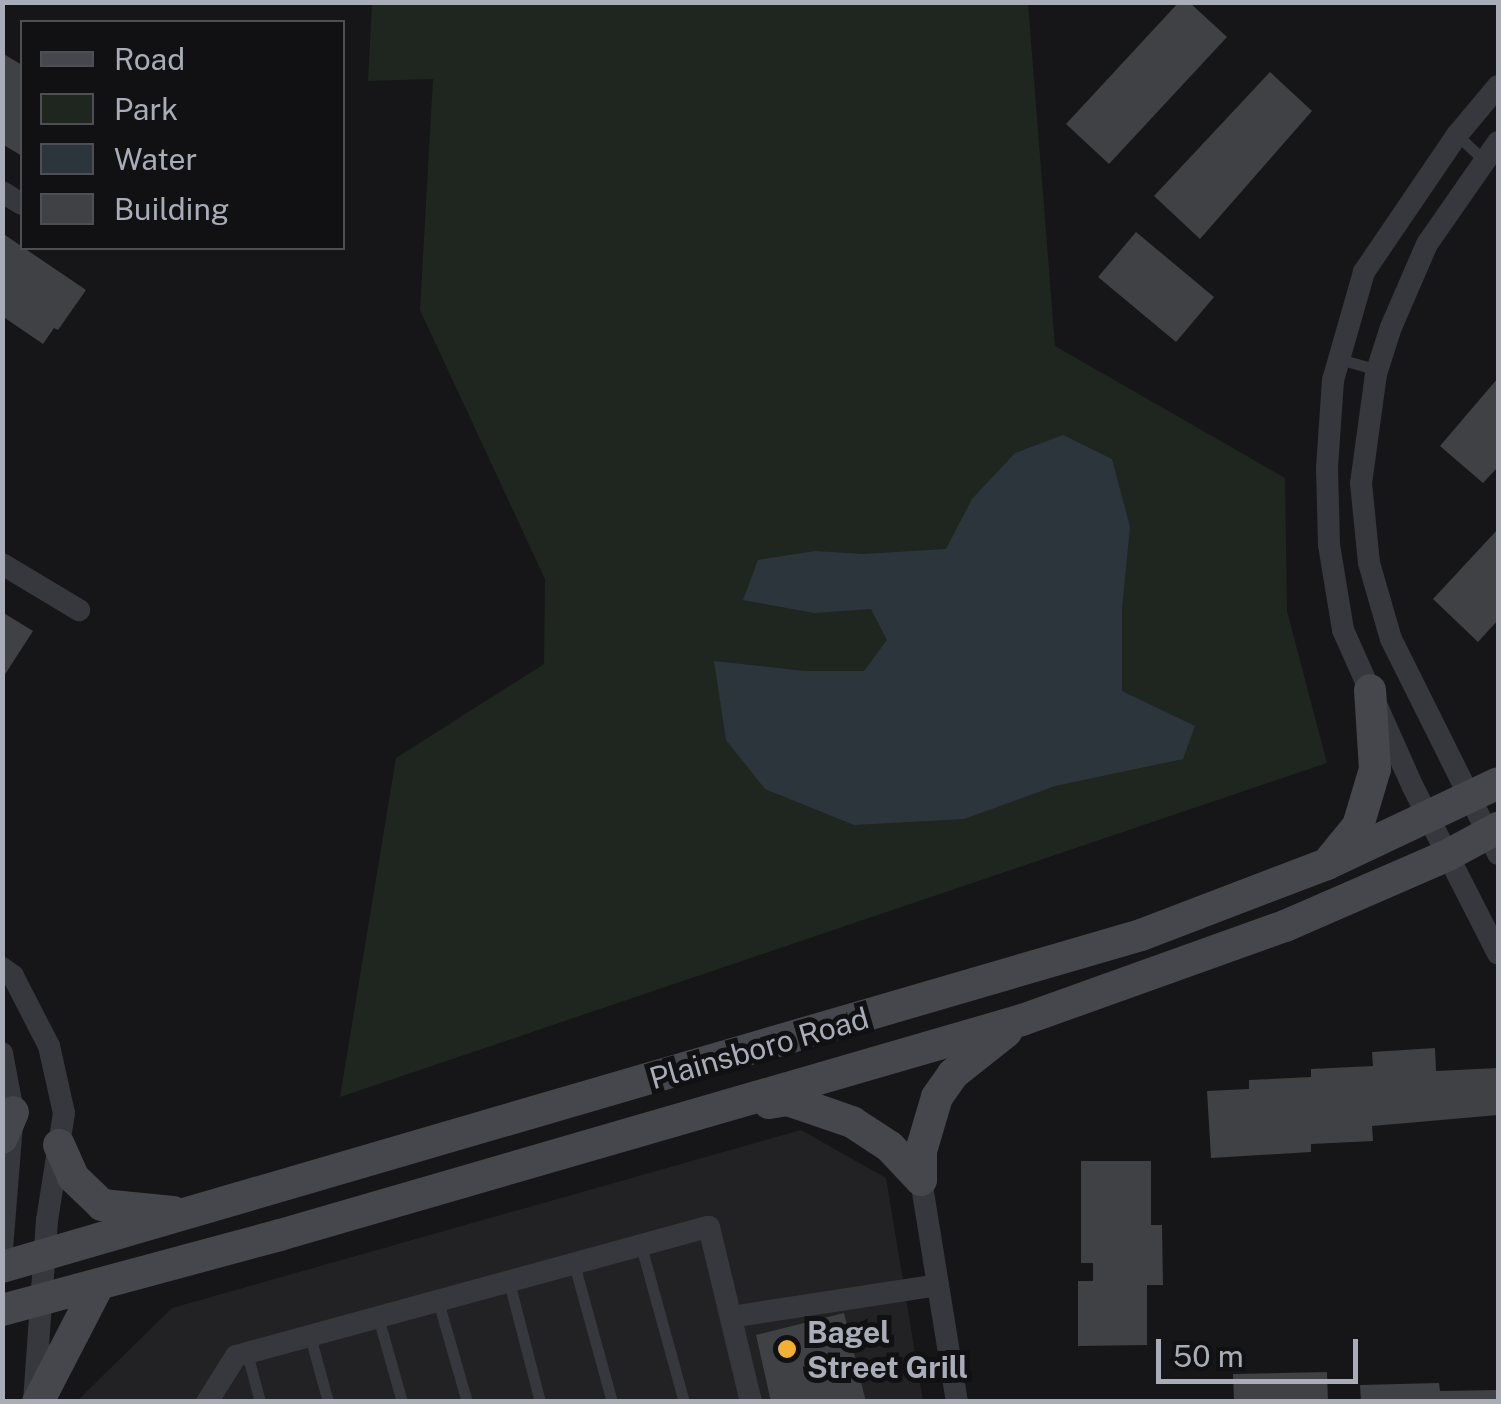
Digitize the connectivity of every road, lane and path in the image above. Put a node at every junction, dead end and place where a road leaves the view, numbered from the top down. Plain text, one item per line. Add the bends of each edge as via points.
1 (1498, 86) edge
2 (1457, 135) junction
3 (1491, 151) edge
4 (1339, 360) junction
5 (1378, 370) junction
6 (2, 564) edge
7 (79, 610) dead end
8 (1370, 690) junction
9 (1498, 783) edge
10 (1468, 797) junction
11 (1428, 817) junction
12 (1495, 838) edge
13 (1448, 855) junction
14 (1326, 864) junction
15 (1498, 954) edge
16 (2, 968) edge
17 (1022, 1020) junction
18 (2, 1053) edge
19 (715, 1110) junction
20 (8, 1125) edge
21 (59, 1145) junction
22 (922, 1180) junction
23 (198, 1212) junction
24 (641, 1246) junction
25 (2, 1249) edge
26 (44, 1257) junction
27 (574, 1264) junction
28 (2, 1267) edge
29 (509, 1282) junction
30 (938, 1284) junction
31 (98, 1286) junction
32 (39, 1300) junction
33 (438, 1301) junction
34 (2, 1310) edge
35 (730, 1317) junction
36 (378, 1318) junction
37 (310, 1336) junction
38 (247, 1353) junction
39 (36, 1402) edge
40 (207, 1402) edge
41 (260, 1402) edge
42 (328, 1402) edge
43 (402, 1402) edge
44 (466, 1402) edge
45 (540, 1402) edge
46 (612, 1402) edge
47 (684, 1402) edge
48 (751, 1402) edge
49 (957, 1402) edge

1 - 2 street
2 - 3 lane
2 - 4 street via 1364,272
3 - 5 street via 1426,244
4 - 5 lane
4 - 8 street via 1327,468 1329,545 1343,630
5 - 10 street via 1361,483 1369,563 1391,639
6 - 7 street
8 - 11 street
8 - 14 street via 1375,769 1358,826
9 - 10 street, Plainsboro Road
10 - 11 street, Plainsboro Road
10 - 12 street
11 - 13 street
11 - 14 street, Plainsboro Road
12 - 13 street, Plainsboro Road
13 - 15 street
13 - 17 street, Plainsboro Road via 1285,926
14 - 23 street, Plainsboro Road via 1098,948
16 - 21 street via 14,976 58,1071 64,1113
17 - 19 street, Plainsboro Road
17 - 22 street via 974,1055 937,1097 921,1151
18 - 20 street
19 - 22 street via 788,1100 825,1110 872,1133
19 - 31 street, Plainsboro Road
20 - 25 street
21 - 23 street via 74,1177 102,1205
21 - 26 street
22 - 30 street
23 - 26 street, Plainsboro Road
24 - 27 street
24 - 35 street via 710,1227
24 - 47 lane
26 - 28 street, Plainsboro Road
26 - 32 street
27 - 29 street
27 - 46 lane
29 - 33 street
29 - 45 lane
30 - 35 street
30 - 49 street
31 - 32 street, Plainsboro Road
31 - 39 street
32 - 34 street, Plainsboro Road
32 - 39 street
33 - 36 street
33 - 44 lane
35 - 48 street
36 - 37 street
36 - 43 lane
37 - 38 street
37 - 42 lane
38 - 40 street via 236,1356
38 - 41 lane

